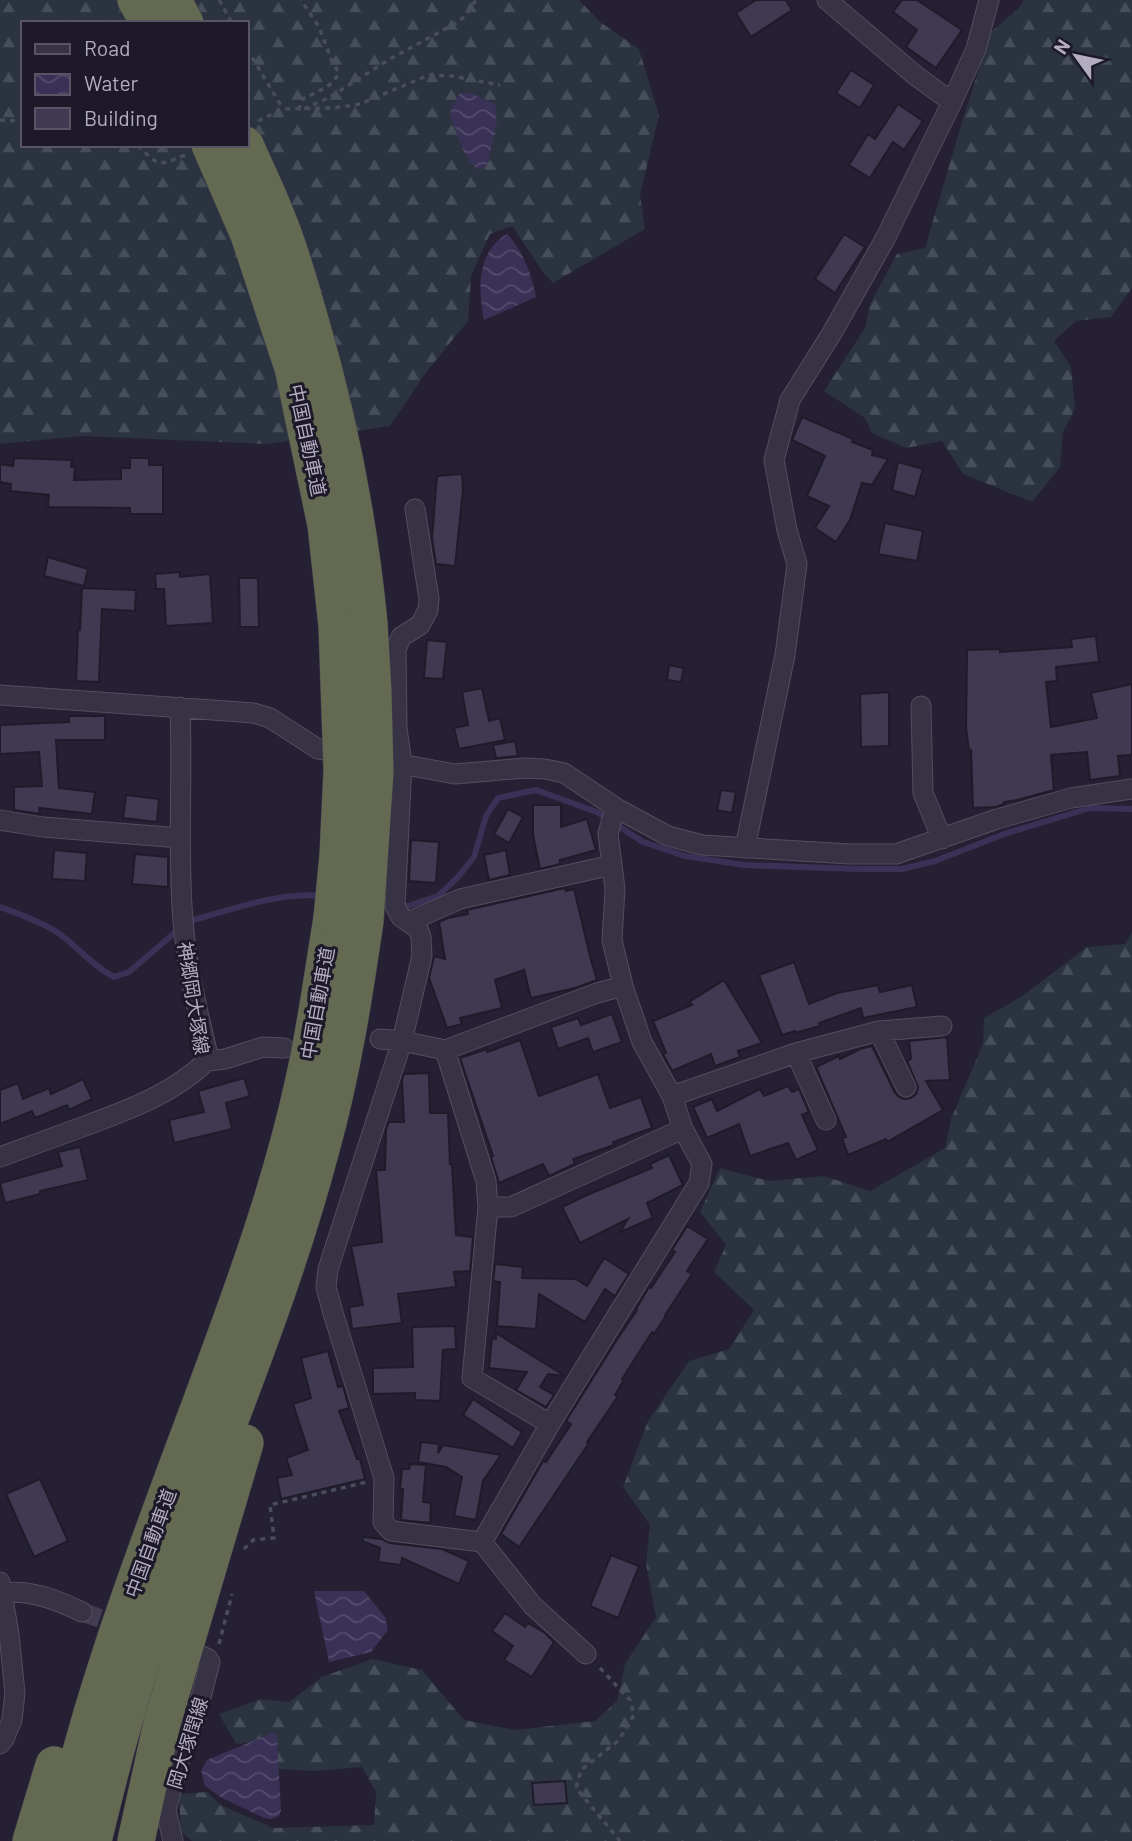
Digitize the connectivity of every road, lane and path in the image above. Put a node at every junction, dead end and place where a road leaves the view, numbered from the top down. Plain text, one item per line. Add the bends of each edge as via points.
1 (136, 0) edge
2 (173, 0) edge
3 (219, 0) edge
4 (301, 0) edge
5 (476, 0) edge
6 (827, 0) edge
7 (989, 0) edge
8 (148, 21) edge
9 (184, 21) edge
10 (231, 21) edge
11 (248, 52) edge
12 (500, 85) dead end
13 (952, 102) junction
14 (284, 109) junction
15 (301, 110) junction
16 (0, 120) edge
17 (21, 121) edge
18 (248, 127) edge
19 (140, 147) edge
20 (212, 147) edge
21 (246, 147) edge
22 (174, 160) dead end
23 (415, 509) dead end
24 (353, 624) junction
25 (0, 695) edge
26 (921, 706) dead end
27 (180, 707) junction
28 (402, 764) junction
29 (1132, 789) edge
30 (613, 819) junction
31 (0, 820) edge
32 (180, 838) junction
33 (942, 839) junction
34 (745, 848) junction
35 (612, 865) junction
36 (349, 919) junction
37 (408, 922) junction
38 (623, 986) junction
39 (942, 1026) dead end
40 (879, 1031) junction
41 (380, 1040) dead end
42 (402, 1041) junction
43 (284, 1048) dead end
44 (445, 1050) junction
45 (796, 1053) junction
46 (207, 1061) junction
47 (906, 1087) dead end
48 (335, 1094) junction
49 (672, 1096) junction
50 (826, 1120) dead end
51 (683, 1129) junction
52 (0, 1157) edge
53 (488, 1207) junction
54 (550, 1424) junction
55 (190, 1432) junction
56 (384, 1478) junction
57 (482, 1542) junction
58 (242, 1554) dead end
59 (1, 1588) edge
60 (232, 1591) dead end
61 (82, 1612) tunnel mouth
62 (586, 1654) joint
63 (202, 1656) joint
64 (0, 1744) edge
65 (32, 1841) edge
66 (60, 1841) edge
67 (93, 1841) edge
68 (136, 1841) edge
69 (173, 1841) edge
70 (620, 1841) edge

1 - 8 highway
2 - 9 highway
3 - 10 path
4 - 15 path via 339,72 328,87 302,100
5 - 15 path via 458,22
6 - 13 street
7 - 13 street via 976,49
11 - 14 path
12 - 15 path via 429,75 360,104
13 - 34 street via 884,239 790,400 774,460 797,564 785,655
14 - 15 path
14 - 18 path
16 - 17 path
19 - 22 path via 156,162
20 - 24 highway, 中国自動車道 via 249,234 293,368 326,525
21 - 24 highway, 中国自動車道 via 278,219 301,289 341,437 364,569
23 - 28 street via 429,599 420,625 401,637 396,650
24 - 36 highway, 中国自動車道, bridge via 373,691 375,772
25 - 27 street
26 - 33 street via 923,793
27 - 28 street via 254,713 318,749
27 - 32 street, 神郷岡大塚線
28 - 30 street via 455,774 525,768 564,773
28 - 37 street via 395,906
29 - 33 street via 1071,798
30 - 34 street via 702,845
30 - 35 street
31 - 32 street
32 - 46 street, 神郷岡大塚線 via 187,961
33 - 34 street via 896,854
35 - 37 street via 460,899
35 - 38 street via 612,940
36 - 48 highway, 中国自動車道 via 353,1004
36 - 55 highway, 中国自動車道 via 249,1272
37 - 42 street via 418,929 422,956
38 - 44 street
38 - 49 street via 642,1042
39 - 40 street
40 - 45 street
40 - 47 street
41 - 42 street
42 - 44 street
42 - 56 street via 326,1287
43 - 46 street via 263,1047
44 - 53 street via 485,1181
45 - 49 street
45 - 50 street
46 - 52 street, 神郷岡大塚線 via 163,1094
48 - 67 highway, 中国自動車道 via 285,1269 145,1651
48 - 68 highway via 309,1230 162,1723
49 - 51 street
51 - 53 street via 511,1207
51 - 54 street via 702,1164 699,1183
53 - 54 street via 472,1378
54 - 57 street
55 - 65 highway via 125,1561
55 - 66 highway, 中国自動車道 via 111,1651
56 - 57 street via 383,1522 391,1531
56 - 58 path via 270,1505 274,1538 253,1540
57 - 62 street via 533,1606
59 - 61 street via 55,1599
59 - 64 street via 15,1705
60 - 63 path via 218,1649
62 - 70 path via 630,1700 634,1715 618,1741 581,1770 576,1788
63 - 69 street, 岡大塚閏線 via 210,1667 166,1810

